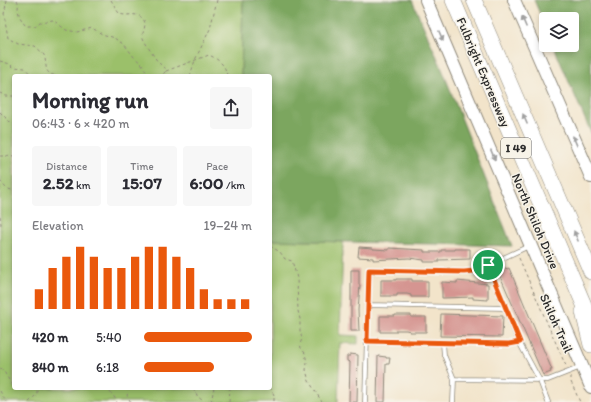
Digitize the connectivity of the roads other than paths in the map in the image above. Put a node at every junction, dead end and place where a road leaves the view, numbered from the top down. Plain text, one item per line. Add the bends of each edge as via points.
1 (426, 0) edge
2 (453, 0) edge
3 (474, 0) edge
4 (514, 0) edge
5 (591, 177) edge
6 (532, 245) junction
7 (488, 265) junction
8 (591, 272) edge
9 (580, 295) junction
10 (368, 305) junction
11 (505, 308) junction
12 (591, 321) edge
13 (367, 341) junction
14 (520, 342) junction
15 (443, 343) junction
16 (591, 345) edge
17 (582, 366) junction
18 (454, 379) junction
19 (540, 381) junction
20 (591, 388) edge
21 (365, 402) edge
22 (453, 402) edge
23 (548, 402) edge

1 -> 6 main road, North Shiloh Drive
2 - 9 highway, Fulbright Expressway / I 49
8 -> 3 highway, Fulbright Expressway / I 49
5 -> 4 main road
6 - 7 lane
6 - 17 main road, North Shiloh Drive
7 - 10 lane via 464,272 369,270
7 - 11 lane
9 - 12 highway, Fulbright Expressway / I 49
9 - 16 highway
10 - 11 lane
10 - 13 lane
11 - 14 lane
13 - 15 lane
13 - 21 lane
14 - 15 lane
14 - 19 lane
15 - 18 lane via 444,355
17 - 19 lane
17 - 20 main road, North Shiloh Drive
18 - 19 lane
18 - 22 lane
19 - 23 lane

